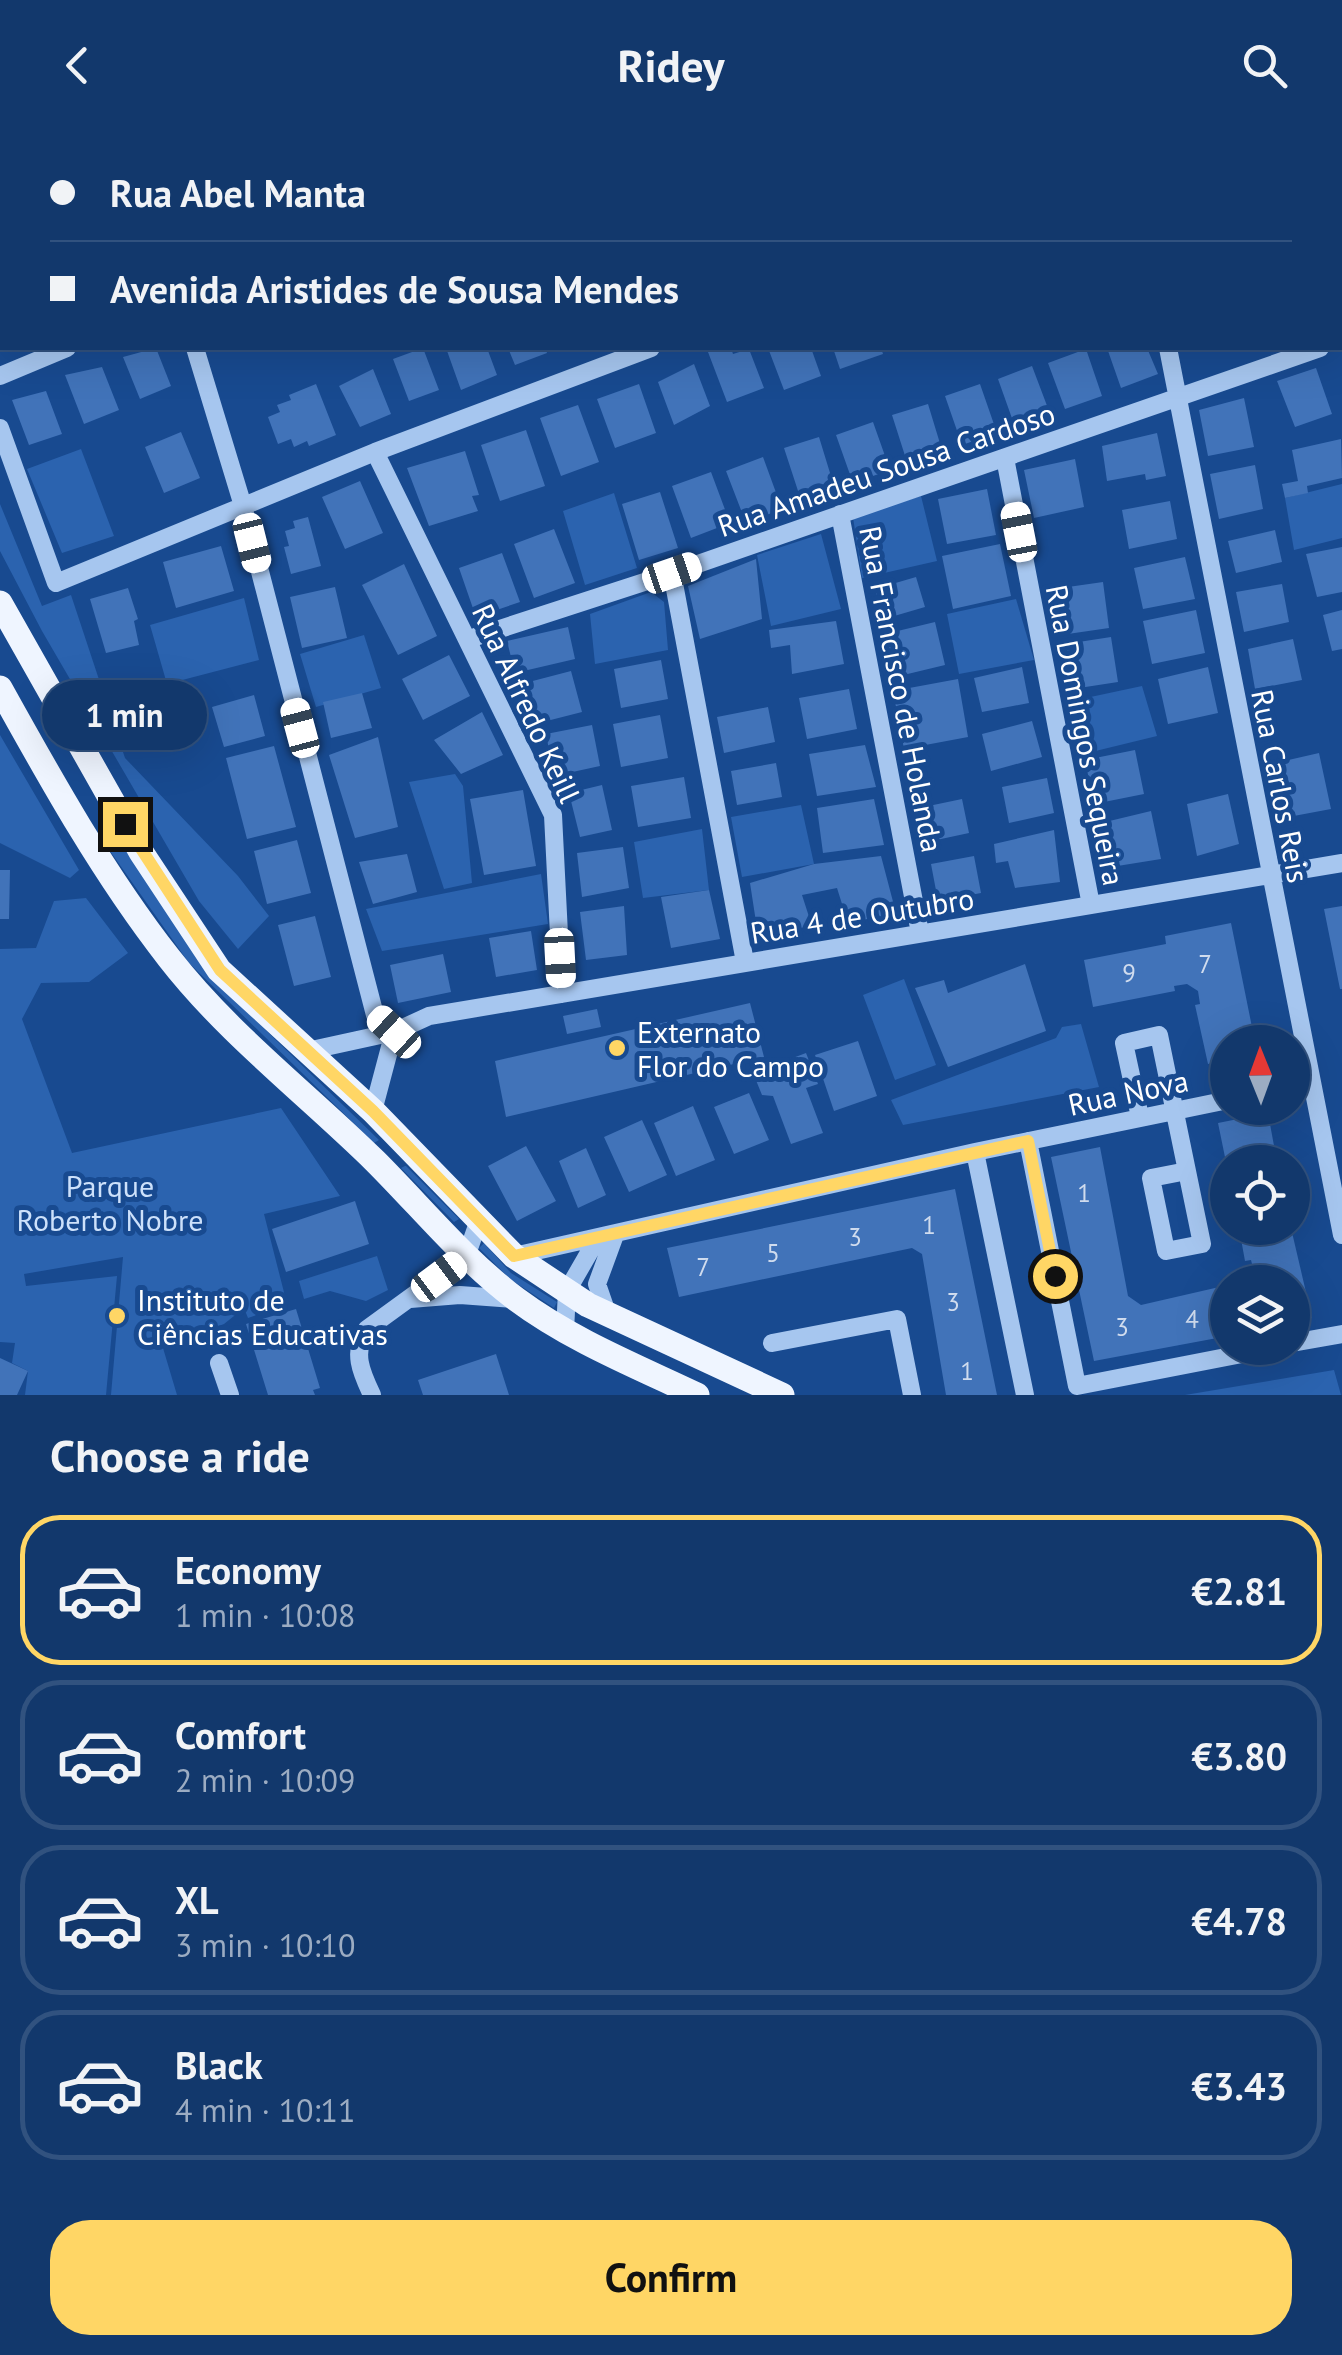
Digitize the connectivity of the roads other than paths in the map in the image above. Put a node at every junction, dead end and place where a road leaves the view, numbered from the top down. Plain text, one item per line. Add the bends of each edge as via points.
1 (62, 350) edge
2 (196, 350) edge
3 (646, 350) edge
4 (1168, 350) edge
5 (1314, 350) edge
6 (0, 376) edge
7 (1178, 396) junction
8 (0, 428) edge
9 (375, 452) junction
10 (1004, 458) junction
11 (242, 506) junction
12 (840, 514) junction
13 (672, 573) junction
14 (0, 602) edge
15 (469, 639) junction
16 (0, 688) edge
17 (1342, 863) edge
18 (1270, 876) junction
19 (1091, 905) junction
20 (920, 933) junction
21 (744, 962) junction
22 (562, 994) junction
23 (394, 1032) junction
24 (308, 1051) junction
25 (1312, 1085) joint
26 (1210, 1103) edge
27 (1174, 1110) junction
28 (373, 1111) junction
29 (1140, 1118) junction
30 (1028, 1141) junction
31 (975, 1152) junction
32 (1334, 1154) edge
33 (1187, 1171) junction
34 (478, 1220) junction
35 (1342, 1235) edge
36 (606, 1237) junction
37 (466, 1256) junction
38 (514, 1256) junction
39 (567, 1291) junction
40 (516, 1299) junction
41 (410, 1300) junction
42 (607, 1313) junction
43 (566, 1332) junction
44 (1342, 1334) edge
45 (1310, 1340) edge
46 (772, 1343) dead end
47 (1210, 1360) edge
48 (220, 1363) dead end
49 (230, 1395) edge
50 (372, 1395) edge
51 (697, 1395) edge
52 (782, 1395) edge
53 (912, 1395) edge
54 (1025, 1395) edge

1 - 6 street
2 - 11 street
3 - 9 street
4 - 7 street, Rua Carlos Reis
5 - 7 street, Rua Amadeu Sousa Cardoso
7 - 10 street, Rua Amadeu Sousa Cardoso
7 - 18 street, Rua Carlos Reis
8 - 11 street via 56,583
9 - 11 street
9 - 15 street, Rua Alfredo Keill
10 - 12 street, Rua Amadeu Sousa Cardoso
10 - 19 street, Rua Domingos Sequeira
11 - 23 street via 375,1015
12 - 13 street, Rua Amadeu Sousa Cardoso
12 - 20 street, Rua Francisco de Holanda
13 - 15 street, Rua Amadeu Sousa Cardoso
13 - 21 street
14 - 24 main road via 141,852 220,970
15 - 22 street, Rua Alfredo Keill via 553,815
16 - 37 main road via 109,873 171,960
17 - 18 street, Rua 4 de Outubro
18 - 19 street, Rua 4 de Outubro
18 - 25 street, Rua Carlos Reis
19 - 20 street, Rua 4 de Outubro
20 - 21 street, Rua 4 de Outubro
21 - 22 street, Rua 4 de Outubro
22 - 23 street, Rua 4 de Outubro via 430,1016
23 - 24 street, Rua 4 de Outubro
23 - 28 street
24 - 28 main road
25 - 32 street, Rua Carlos Reis
26 - 27 street, Rua Nova
27 - 29 street, Rua Nova
27 - 29 street via 1159,1035 1124,1043
27 - 33 street
28 - 34 main road
29 - 30 street, Rua Nova
30 - 31 street, Rua Nova
30 - 47 street via 1077,1386
31 - 36 street, Rua Nova
31 - 54 street
32 - 35 street, Rua Carlos Reis
33 - 33 street via 1202,1244 1166,1251 1150,1178
34 - 37 street
34 - 38 main road
36 - 38 street, Rua Nova
36 - 39 street
36 - 42 street via 597,1284
37 - 40 main road
37 - 41 street
38 - 39 main road
39 - 42 main road
39 - 43 street
40 - 41 street
40 - 43 main road
41 - 50 street via 358,1343
42 - 52 main road
43 - 51 main road
44 - 45 street
46 - 53 street via 897,1320
48 - 49 street

